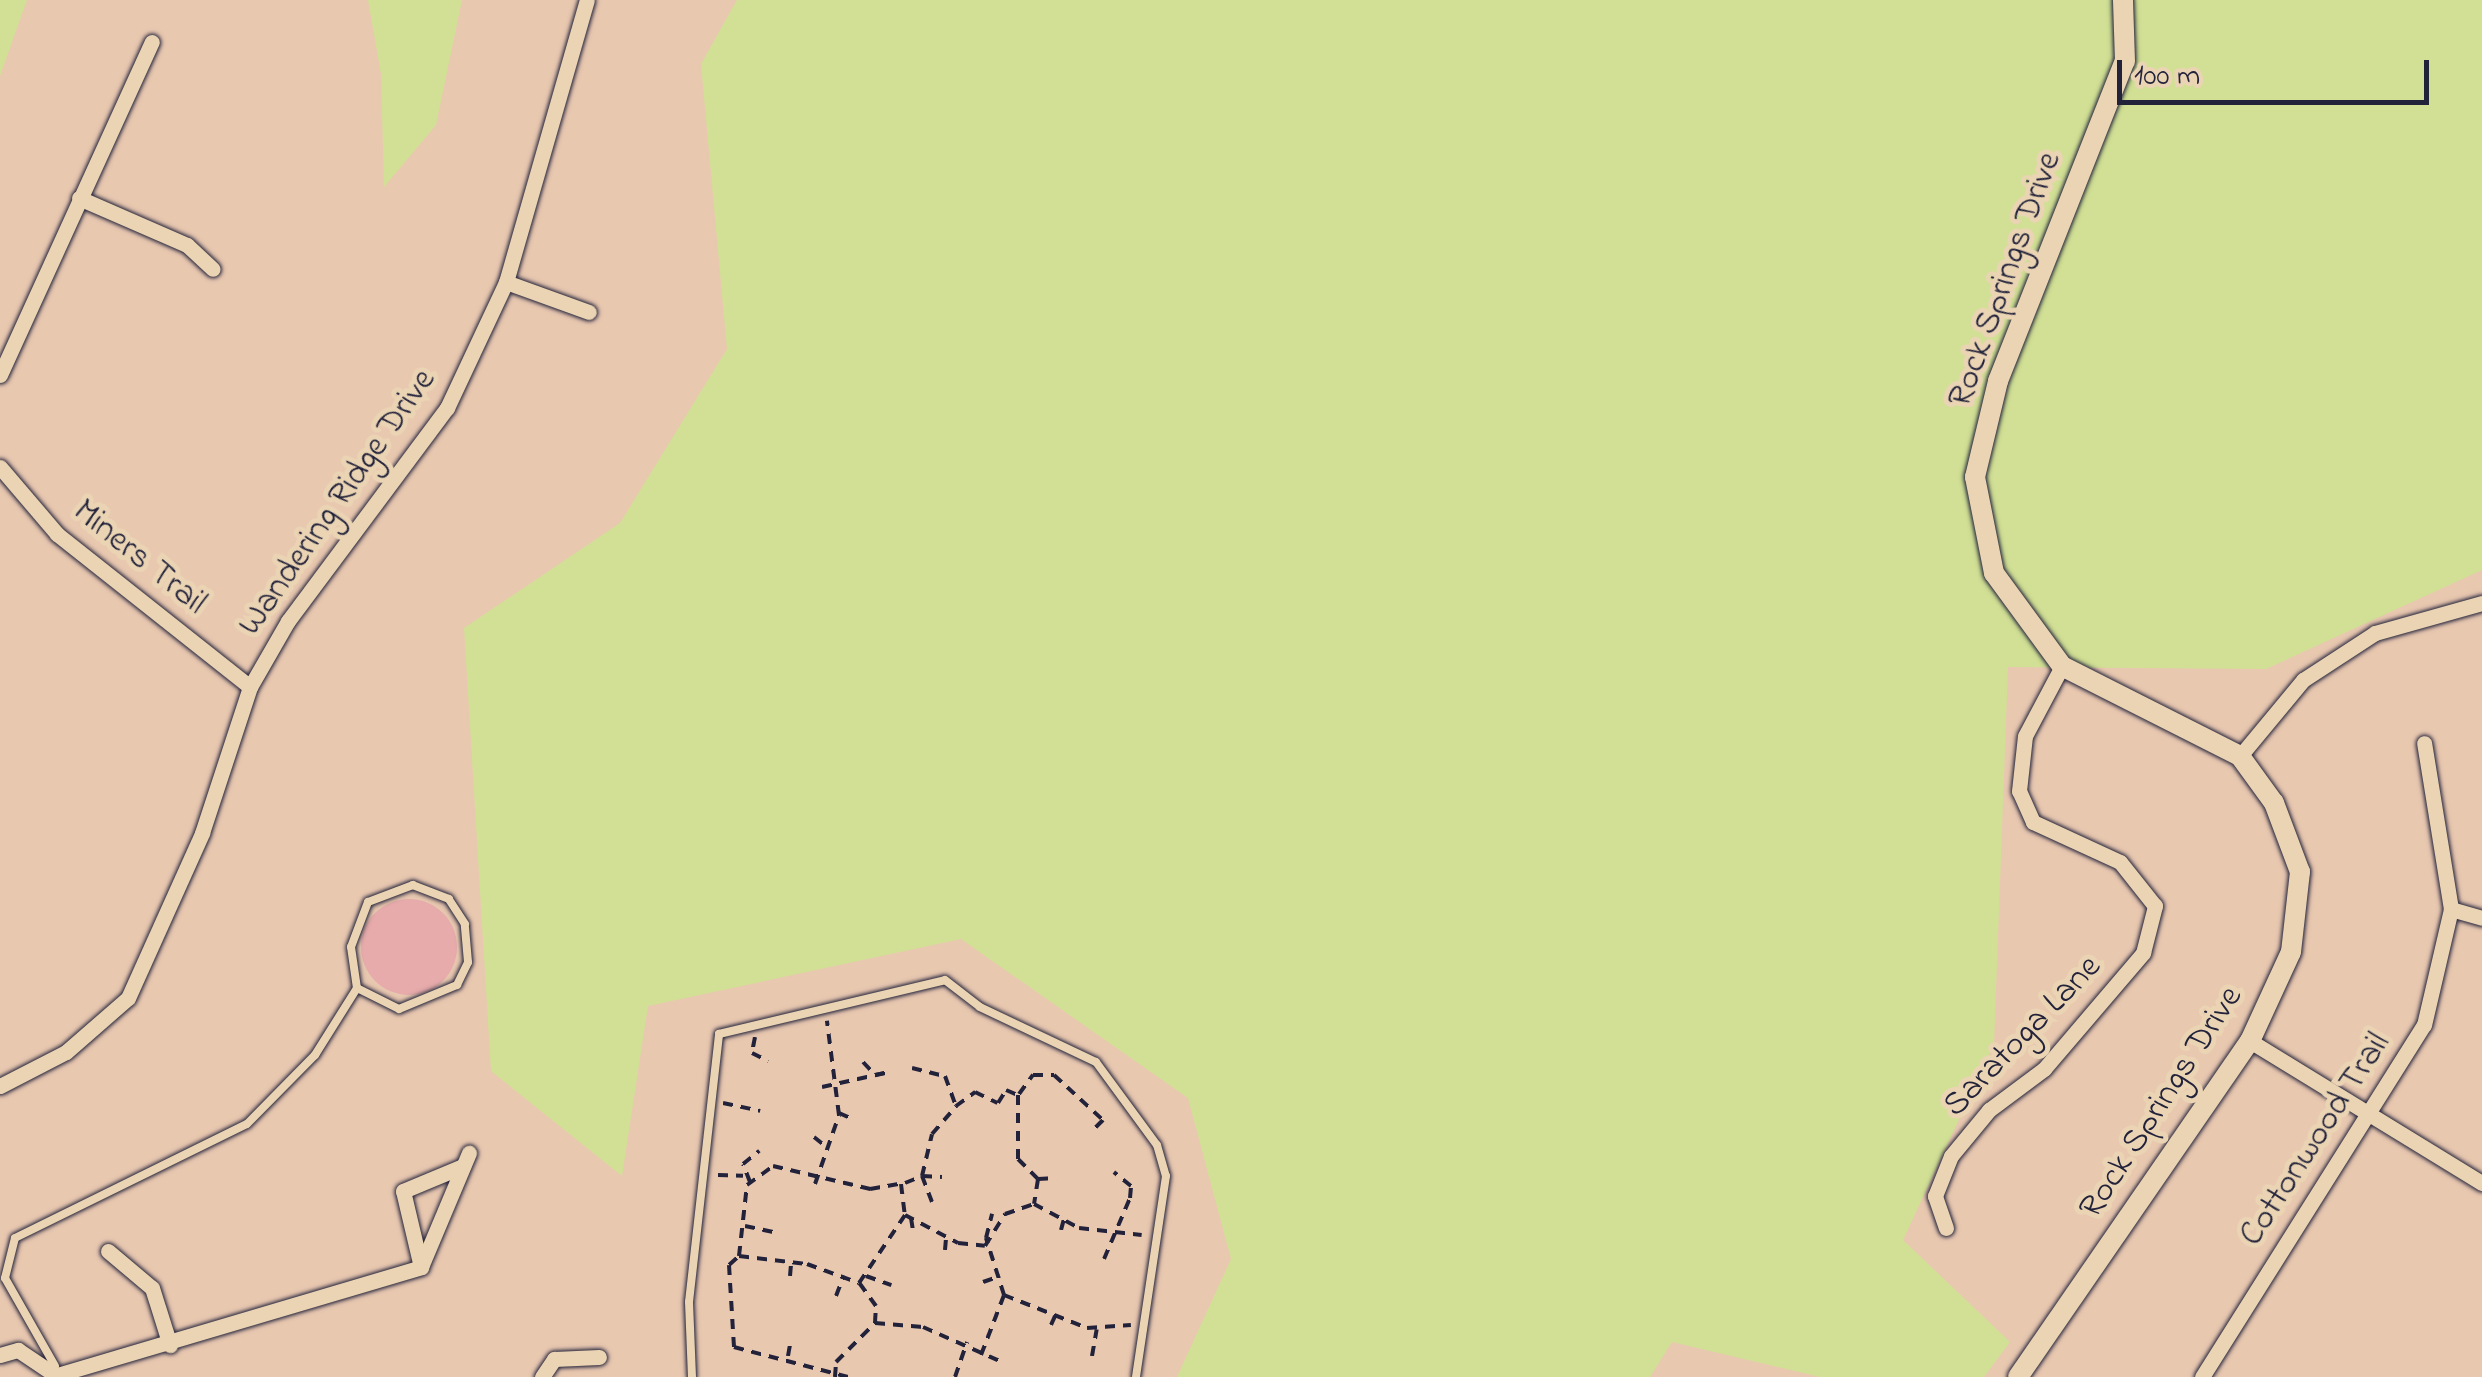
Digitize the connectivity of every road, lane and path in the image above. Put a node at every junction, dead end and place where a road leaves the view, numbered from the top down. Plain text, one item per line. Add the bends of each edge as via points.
1 (587, 0) edge
2 (2123, 0) edge
3 (152, 42) dead end
4 (78, 198) junction
5 (212, 269) dead end
6 (506, 282) junction
7 (589, 312) dead end
8 (0, 375) edge
9 (0, 466) edge
10 (2482, 604) edge
11 (2062, 666) junction
12 (250, 686) junction
13 (2424, 744) dead end
14 (2240, 756) junction
15 (2451, 909) junction
16 (2482, 918) edge
17 (357, 988) junction
18 (751, 1020) junction
19 (828, 1029) dead end
20 (2250, 1041) junction
21 (768, 1061) dead end
22 (863, 1062) dead end
23 (912, 1068) dead end
24 (1, 1082) edge
25 (838, 1084) junction
26 (822, 1086) dead end
27 (1018, 1095) junction
28 (711, 1102) junction
29 (956, 1106) junction
30 (760, 1112) dead end
31 (840, 1113) junction
32 (2373, 1117) junction
33 (854, 1120) dead end
34 (1095, 1128) dead end
35 (814, 1137) dead end
36 (825, 1146) junction
37 (759, 1151) dead end
38 (813, 1170) junction
39 (1114, 1172) dead end
40 (708, 1174) junction
41 (743, 1176) junction
42 (922, 1176) junction
43 (942, 1177) dead end
44 (1056, 1178) dead end
45 (1038, 1179) junction
46 (750, 1182) junction
47 (2482, 1183) edge
48 (815, 1184) dead end
49 (901, 1184) junction
50 (932, 1202) dead end
51 (1034, 1204) junction
52 (992, 1214) dead end
53 (905, 1215) junction
54 (911, 1218) junction
55 (1064, 1219) junction
56 (745, 1226) junction
57 (1946, 1228) dead end
58 (913, 1230) dead end
59 (1061, 1230) dead end
60 (1114, 1230) junction
61 (774, 1232) dead end
62 (1156, 1237) junction
63 (946, 1240) junction
64 (988, 1244) junction
65 (944, 1250) dead end
66 (108, 1251) dead end
67 (740, 1256) junction
68 (816, 1256) dead end
69 (1104, 1259) dead end
70 (792, 1264) junction
71 (811, 1265) junction
72 (421, 1267) junction
73 (790, 1276) dead end
74 (844, 1276) junction
75 (866, 1276) junction
76 (1000, 1276) junction
77 (982, 1282) dead end
78 (859, 1283) junction
79 (891, 1286) dead end
80 (836, 1296) dead end
81 (1004, 1296) junction
82 (1043, 1302) dead end
83 (1038, 1310) junction
84 (1055, 1316) junction
85 (875, 1323) junction
86 (1051, 1326) dead end
87 (1143, 1328) junction
88 (1097, 1330) junction
89 (967, 1342) dead end
90 (170, 1345) junction
91 (790, 1346) dead end
92 (960, 1350) junction
93 (0, 1355) edge
94 (981, 1355) junction
95 (788, 1356) junction
96 (1092, 1356) dead end
97 (599, 1357) dead end
98 (1002, 1362) dead end
99 (836, 1368) junction
100 (56, 1373) edge
101 (542, 1377) edge
102 (692, 1377) edge
103 (835, 1377) edge
104 (848, 1377) edge
105 (955, 1377) edge
106 (1136, 1377) edge
107 (2018, 1377) edge
108 (2202, 1377) edge

1 - 6 street, Wandering Ridge Drive
2 - 11 street, Rock Springs Drive via 2125,60 1998,381 1975,477 1994,574
3 - 4 street
4 - 5 street via 188,245
4 - 8 street
6 - 7 street
6 - 12 street, Wandering Ridge Drive via 447,408 288,621
9 - 12 street, Miners Trail via 57,534
10 - 14 street via 2375,633 2302,680
11 - 14 street, Rock Springs Drive
11 - 57 street, Saratoga Lane via 2025,736 2019,791 2033,822 2120,862 2155,906 2143,953 2044,1069 1990,1110 1951,1156 1935,1196
12 - 24 street, Wandering Ridge Drive via 202,833 128,998 66,1052
13 - 15 street, Cottonwood Trail
14 - 20 street, Rock Springs Drive via 2274,803 2300,872 2291,952
15 - 16 street
15 - 32 street, Cottonwood Trail via 2424,1025
17 - 17 lane via 399,1009 456,986 468,962 465,924 449,899 414,885 368,902 351,947
17 - 100 lane via 314,1056 247,1124 15,1238 5,1278
18 - 21 path via 752,1053
18 - 28 lane via 718,1034
18 - 62 lane via 945,980 980,1007 1082,1052 1157,1145 1166,1176
19 - 25 path
20 - 32 street
20 - 107 street, Rock Springs Drive
22 - 25 path via 890,1078
23 - 29 path via 945,1076
25 - 26 path
25 - 31 path
27 - 29 path via 1006,1090 998,1102 975,1092
27 - 34 path via 1032,1075 1054,1075 1104,1120
27 - 45 path via 1018,1159
28 - 30 path
28 - 40 lane
29 - 42 path via 932,1134
31 - 33 path
31 - 36 path
32 - 47 street
32 - 108 street, Cottonwood Trail
35 - 36 path
36 - 38 path
37 - 41 path via 745,1157
38 - 46 path via 773,1166
38 - 48 path
38 - 49 path via 870,1189
39 - 60 path via 1131,1186
40 - 41 path
40 - 102 lane via 689,1302
41 - 46 path
42 - 43 path
42 - 49 path
42 - 50 path
44 - 45 path
45 - 51 path
46 - 56 path
49 - 53 path
51 - 55 path
51 - 64 path via 1005,1214
52 - 64 path
53 - 54 path
53 - 75 path
54 - 58 path
54 - 63 path
55 - 59 path
55 - 60 path
56 - 61 path
56 - 67 path
60 - 62 path
60 - 69 path
62 - 87 lane
63 - 64 path
63 - 65 path
64 - 76 path
66 - 90 street via 152,1288
67 - 70 path
67 - 95 path via 727,1276 734,1348
68 - 71 path
70 - 71 path
70 - 73 path
71 - 74 path
72 - 72 street via 466,1159 403,1190
72 - 90 street
74 - 78 path
74 - 80 path
75 - 78 path
75 - 79 path
76 - 77 path
76 - 81 path
78 - 85 path via 876,1306
81 - 83 path
81 - 94 path
82 - 83 path
83 - 84 path
84 - 86 path
84 - 88 path
85 - 92 path via 923,1327
85 - 99 path
87 - 88 path via 1116,1322
87 - 106 lane
88 - 96 path
89 - 92 path
90 - 100 street
91 - 95 path
92 - 94 path
92 - 105 path
93 - 100 street via 18,1350
94 - 98 path
95 - 99 path
97 - 101 street via 554,1359
99 - 103 path
99 - 104 path

